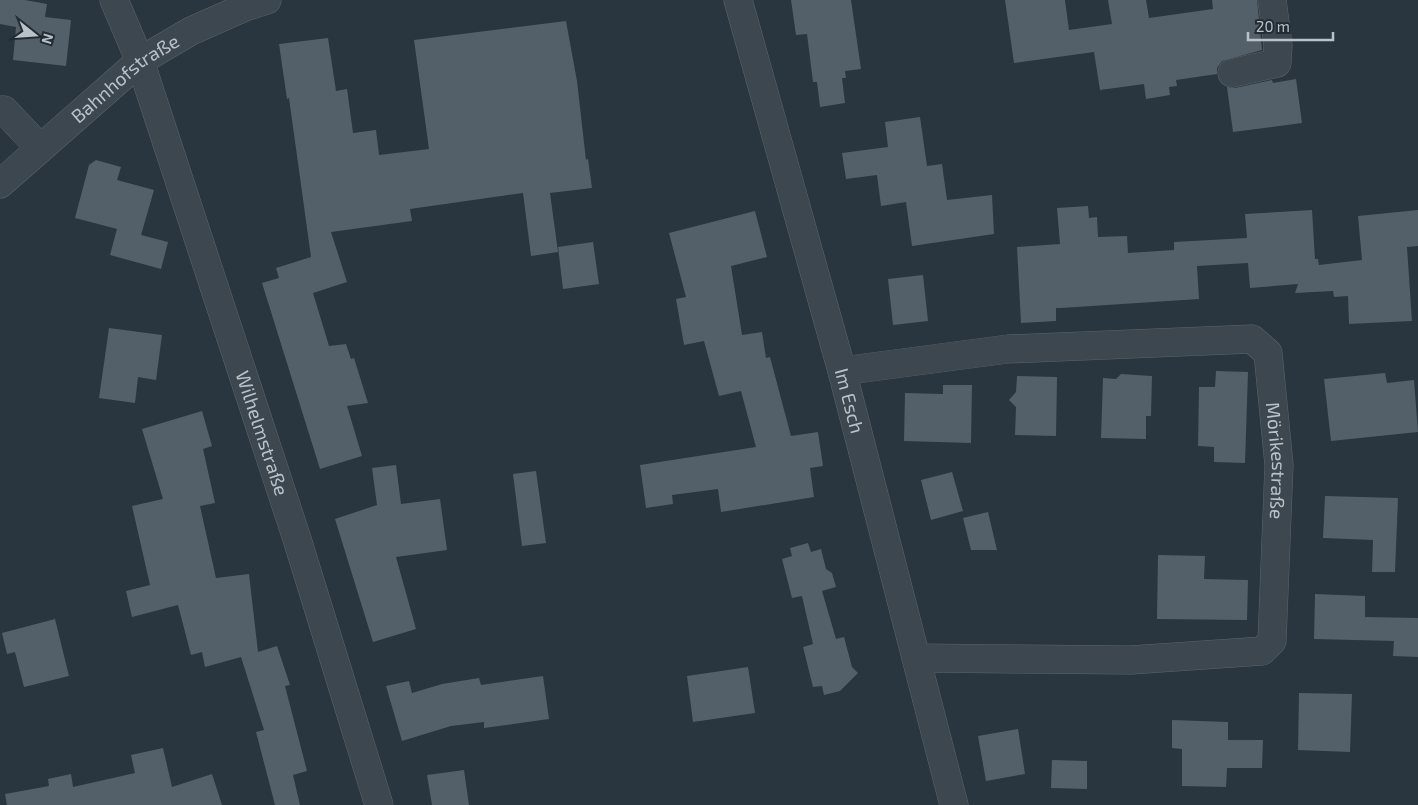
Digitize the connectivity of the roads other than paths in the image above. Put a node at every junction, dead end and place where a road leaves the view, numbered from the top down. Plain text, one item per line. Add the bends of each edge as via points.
1 (114, 0) edge
2 (268, 0) edge
3 (738, 0) edge
4 (1272, 0) edge
5 (140, 61) junction
6 (1232, 73) dead end
7 (0, 110) edge
8 (40, 148) junction
9 (0, 184) edge
10 (842, 370) junction
11 (916, 658) junction
12 (379, 805) edge
13 (954, 805) edge

1 - 5 street, Wilhelmstraße
2 - 5 street, Bahnhofstraße via 191,31
3 - 10 street, Im Esch
4 - 6 street via 1278,45 1276,63
5 - 8 street, Bahnhofstraße
5 - 12 street, Wilhelmstraße via 294,530
7 - 8 street via 4,110
8 - 9 street, Bahnhofstraße
10 - 11 street, Im Esch
10 - 11 street, Mörikestraße via 1008,349 1252,339 1268,352 1279,465 1272,641 1262,651 1132,660
11 - 13 street, Im Esch

